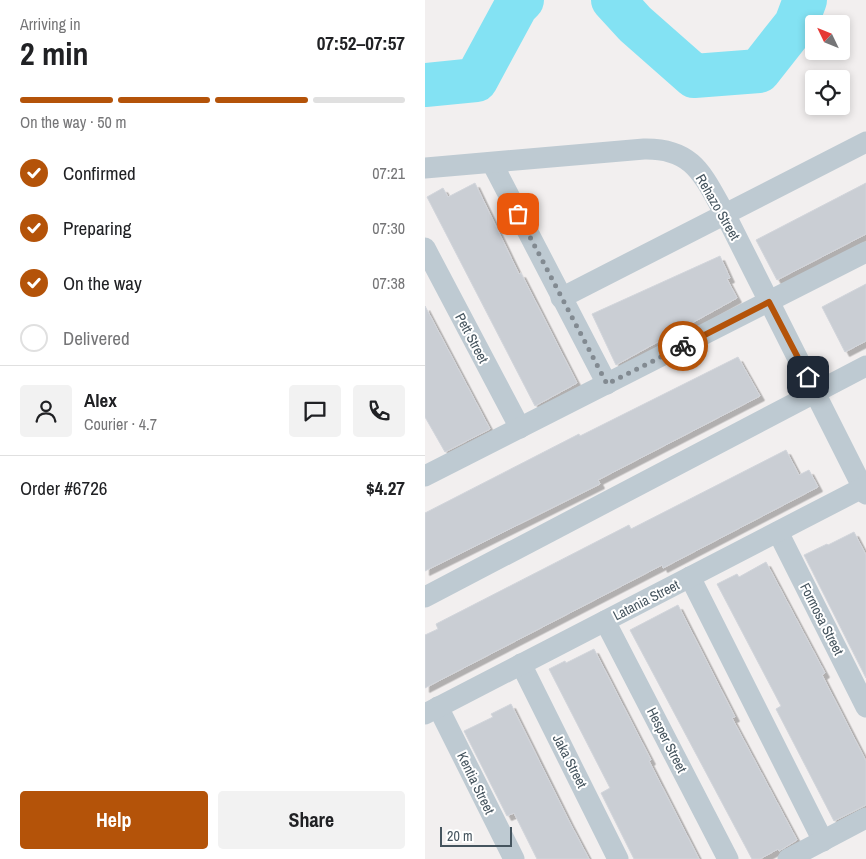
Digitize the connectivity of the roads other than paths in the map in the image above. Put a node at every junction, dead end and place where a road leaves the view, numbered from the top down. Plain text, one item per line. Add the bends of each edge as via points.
1 (866, 142) edge
2 (492, 163) junction
3 (425, 168) edge
4 (725, 214) junction
5 (425, 248) edge
6 (866, 252) edge
7 (561, 298) junction
8 (769, 302) junction
9 (866, 366) edge
10 (607, 384) junction
11 (816, 392) junction
12 (520, 428) junction
13 (428, 469) edge
14 (865, 489) edge
15 (778, 532) junction
16 (690, 577) junction
17 (425, 597) edge
18 (605, 621) junction
19 (521, 664) junction
20 (866, 707) edge
21 (432, 710) edge
22 (866, 818) edge
23 (823, 841) junction
24 (514, 859) edge
25 (618, 859) edge
26 (728, 859) edge
27 (788, 859) edge

1 - 4 street
2 - 3 street, Rehazo Street
2 - 4 street, Rehazo Street via 661,148 680,154 693,165
2 - 7 street
4 - 7 street
4 - 8 street, Rehazo Street
5 - 12 street, Pett Street
6 - 8 street
7 - 10 street
8 - 10 street
8 - 11 street, Rehazo Street
9 - 11 street
10 - 12 street
11 - 14 street, Rehazo Street
11 - 17 street
12 - 13 street
14 - 15 street, Latania Street
15 - 16 street, Latania Street
15 - 20 street, Formosa Street
16 - 18 street, Latania Street
16 - 23 street
18 - 19 street, Latania Street
18 - 26 street, Hesper Street
19 - 21 street, Latania Street
19 - 25 street, Jaka Street
21 - 24 street, Kentia Street
22 - 23 street
23 - 27 street

